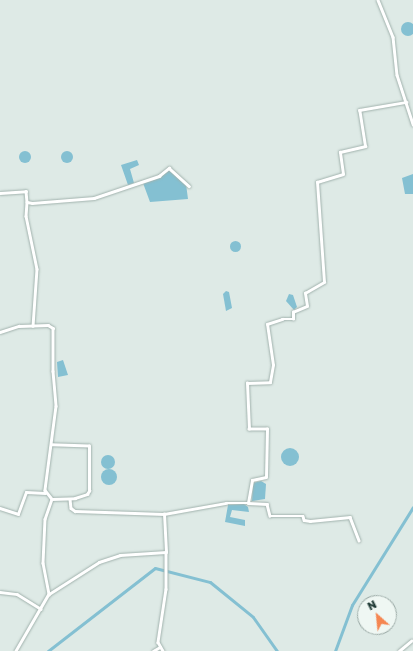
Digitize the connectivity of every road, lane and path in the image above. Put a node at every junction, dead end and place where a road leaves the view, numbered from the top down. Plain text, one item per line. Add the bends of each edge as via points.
1 (378, 0) edge
2 (406, 102) junction
3 (413, 124) edge
4 (189, 186) dead end
5 (0, 193) edge
6 (27, 202) junction
7 (33, 326) junction
8 (0, 332) edge
9 (52, 445) junction
10 (45, 493) junction
11 (52, 499) junction
12 (70, 499) junction
13 (248, 503) junction
14 (0, 508) edge
15 (164, 514) junction
16 (359, 540) dead end
17 (166, 552) junction
18 (0, 592) edge
19 (49, 594) junction
20 (41, 609) junction
21 (411, 640) dead end
22 (160, 646) junction
23 (16, 651) edge
24 (153, 651) edge
25 (163, 651) edge
26 (399, 651) edge

1 - 2 street via 393,37 397,75
2 - 3 street
2 - 13 street via 359,110 365,146 340,152 343,174 317,182 325,279 305,293 307,306 293,312 292,319 267,324 273,366 270,382 247,383 249,429 267,429 266,477 252,480
4 - 6 street via 169,168 159,176 94,198
5 - 6 street via 26,191
6 - 7 street via 26,216 37,270
7 - 8 street via 19,326
7 - 9 street via 53,328 56,406
9 - 10 street
9 - 12 street via 89,446 89,491
10 - 11 street via 49,493
10 - 14 street via 26,492 18,514
11 - 12 street
11 - 19 street via 45,519 43,563
12 - 15 street via 71,508 75,511
13 - 15 street via 211,505
13 - 16 street via 267,504 270,516 302,516 304,520 310,521 350,517
15 - 17 street
17 - 19 street via 120,555 99,562
17 - 22 street via 166,589 158,642
18 - 20 street via 17,594
19 - 20 street
20 - 23 street
21 - 26 street
22 - 24 street
22 - 25 street

